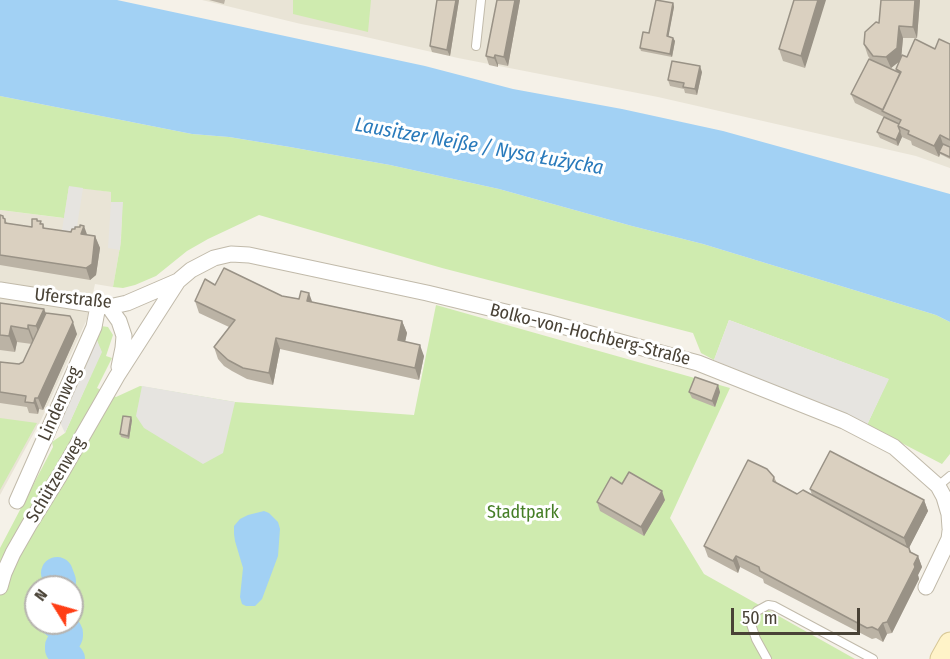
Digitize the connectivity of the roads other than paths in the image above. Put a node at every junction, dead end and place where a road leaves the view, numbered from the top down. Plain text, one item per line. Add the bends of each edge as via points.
1 (481, 0) edge
2 (476, 46) dead end
3 (178, 281) junction
4 (0, 290) edge
5 (104, 306) junction
6 (117, 376) junction
7 (944, 481) edge
8 (17, 501) dead end
9 (950, 530) edge
10 (0, 587) edge
11 (926, 587) dead end
12 (950, 643) edge
13 (767, 659) edge
14 (873, 659) edge
15 (941, 659) edge

1 - 2 lane
3 - 5 street, Uferstraße via 127,303
3 - 6 street, Schützenweg
3 - 7 street, Bolko-von-Hochberg-Straße via 214,258 249,255 547,322 698,363 844,421 894,447
4 - 5 street, Uferstraße
5 - 6 street, Schützenweg via 119,321 124,336
5 - 8 street, Lindenweg
6 - 10 street, Schützenweg via 14,553
7 - 9 street, Bolko-von-Hochberg-Straße
9 - 11 street, Bolko-von-Hochberg-Straße
12 - 15 main road
13 - 14 lane via 752,624 757,611 768,605

